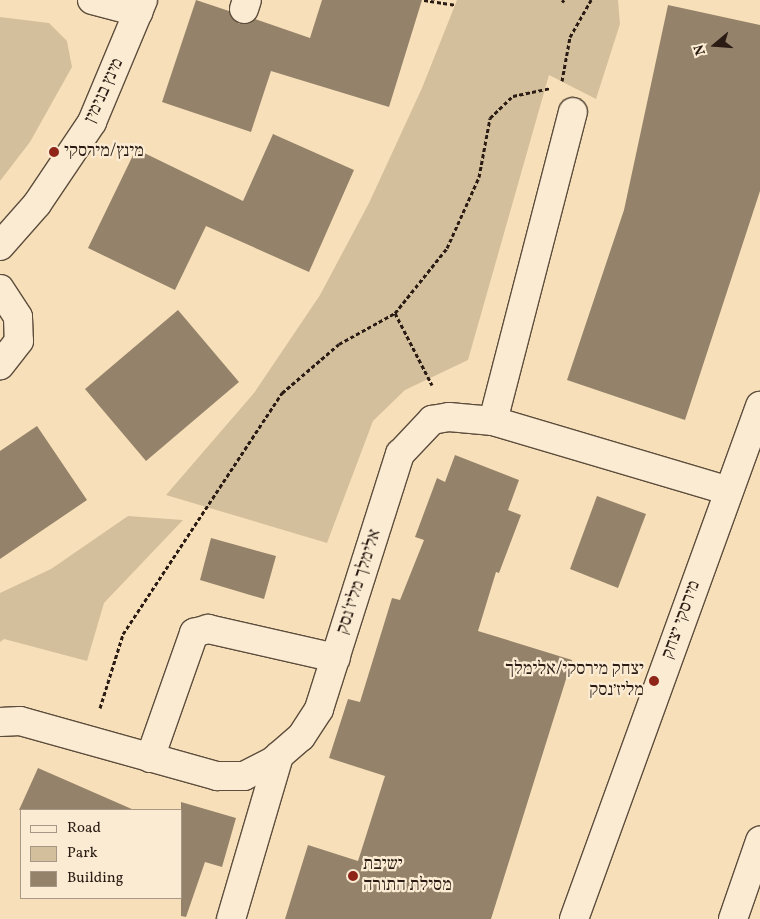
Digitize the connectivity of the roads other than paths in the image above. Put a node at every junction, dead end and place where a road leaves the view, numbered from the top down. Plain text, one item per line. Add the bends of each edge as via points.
1 (92, 0) edge
2 (140, 6) edge
3 (573, 112) dead end
4 (0, 246) edge
5 (0, 289) edge
6 (0, 365) edge
7 (760, 406) edge
8 (493, 421) junction
9 (729, 491) junction
10 (336, 658) junction
11 (0, 722) edge
12 (279, 756) junction
13 (150, 758) junction
14 (760, 841) edge
15 (231, 919) edge
16 (574, 919) edge
17 (733, 919) edge

1 - 2 street
2 - 4 street, מינץ בנימין via 92,122 37,204
3 - 8 street
5 - 6 street via 18,317 19,341
7 - 9 street, מירסקי יצחק
8 - 9 street, אלימלך מליז'נסק
8 - 10 street, אלימלך מליז'נסק via 449,417 432,420 400,454
9 - 16 street, מירסקי יצחק
10 - 12 street, אלימלך מליז'נסק via 319,709 301,737
10 - 13 street via 208,629 194,633
11 - 13 street, אלימלך מליז'נסק via 20,721
12 - 13 street, אלימלך מליז'נסק via 244,776 217,776
12 - 15 street
14 - 17 street

